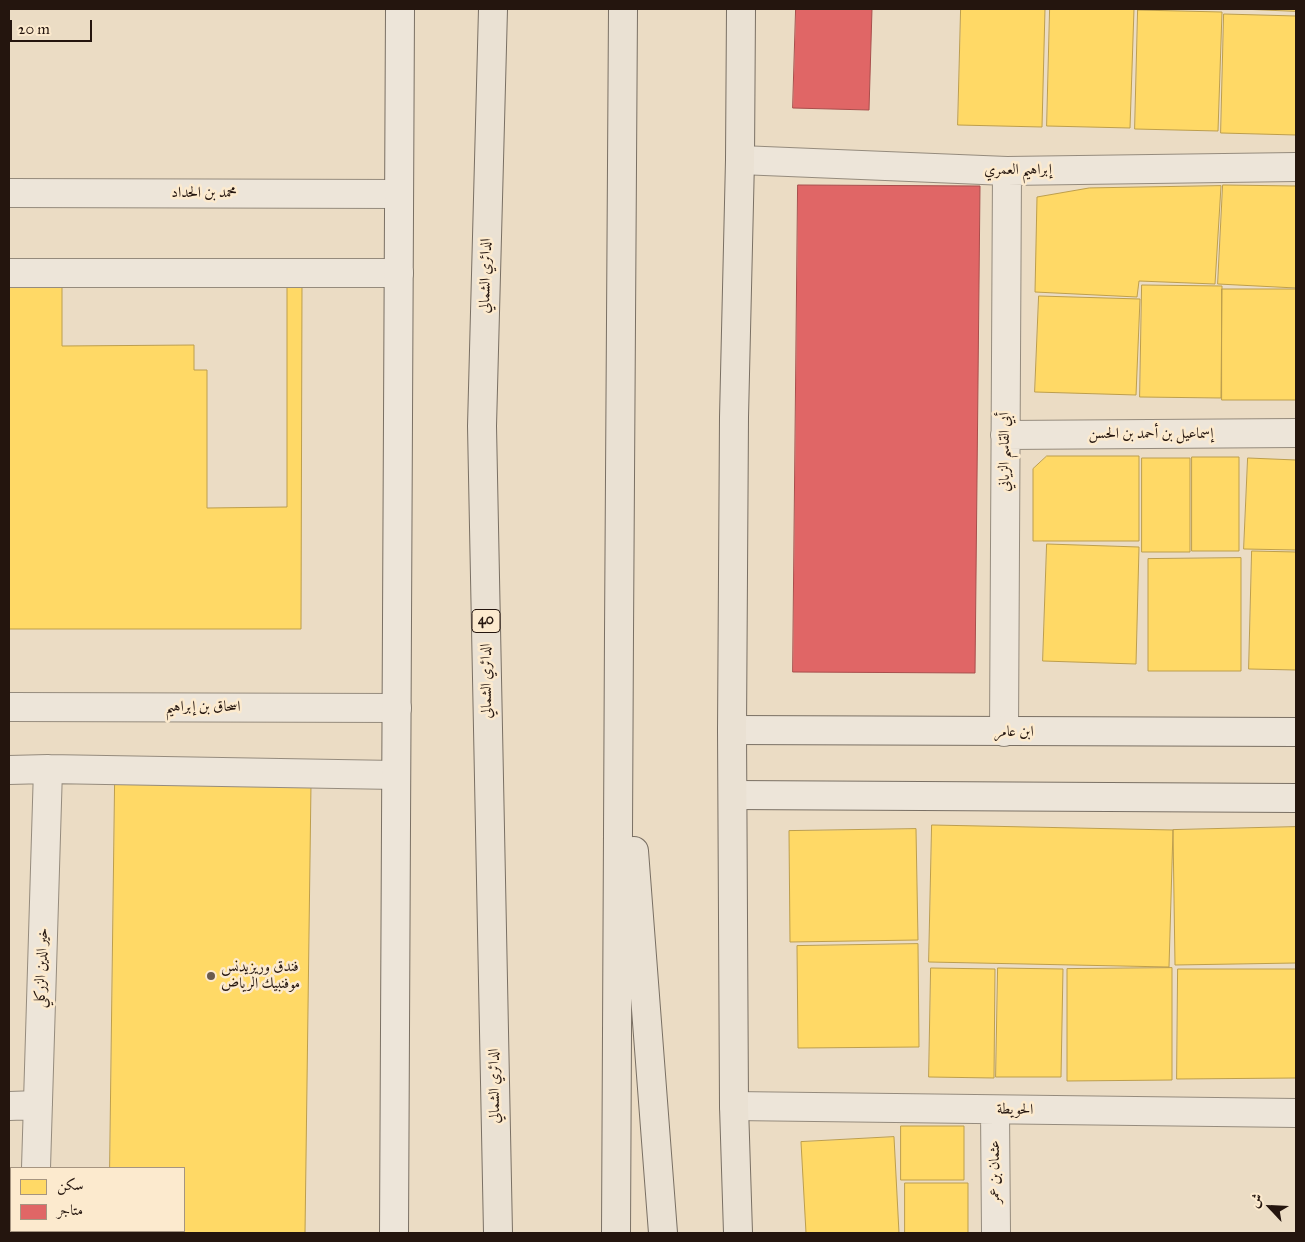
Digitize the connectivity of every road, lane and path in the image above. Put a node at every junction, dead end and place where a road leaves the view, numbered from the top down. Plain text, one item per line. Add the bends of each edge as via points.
1 (400, 9) edge
2 (493, 9) edge
3 (623, 9) edge
4 (741, 9) edge
5 (740, 160) junction
6 (1296, 167) edge
7 (1007, 171) junction
8 (9, 193) edge
9 (399, 194) junction
10 (9, 273) edge
11 (398, 273) junction
12 (1296, 433) edge
13 (1005, 435) junction
14 (619, 632) junction
15 (9, 707) edge
16 (397, 708) junction
17 (732, 730) junction
18 (1004, 732) junction
19 (1296, 732) edge
20 (48, 769) junction
21 (9, 770) edge
22 (396, 775) junction
23 (733, 795) junction
24 (1296, 798) edge
25 (38, 1105) junction
26 (9, 1106) edge
27 (734, 1106) junction
28 (995, 1110) junction
29 (1296, 1113) edge
30 (36, 1167) edge
31 (394, 1233) edge
32 (498, 1233) edge
33 (616, 1233) edge
34 (663, 1233) edge
35 (738, 1233) edge
36 (996, 1233) edge

1 - 9 street
2 - 32 main road, الدائري الشمالي / 40 via 482,426
3 - 14 main road
4 - 5 main road
5 - 7 street, إبراهيم العمري
5 - 17 main road
6 - 7 street, إبراهيم العمري
7 - 13 street, أبي القاسم الزياني
8 - 9 street, محمد بن الحداد
9 - 11 street
10 - 11 street
11 - 16 street
12 - 13 street, إسماعيل بن أحمد بن الحسن
13 - 18 street, أبي القاسم الزياني
14 - 33 main road
14 - 34 main road
15 - 16 street, اسحاق بن إبراهيم
16 - 22 street
17 - 18 street, ابن عامر
17 - 23 main road
18 - 19 street, ابن عامر
20 - 21 street
20 - 22 street
20 - 25 street, خير الدين الزركلي
22 - 31 street
23 - 24 street
23 - 27 main road
25 - 26 street
25 - 30 street, خير الدين الزركلي
27 - 28 street, الحويطة
27 - 35 main road
28 - 29 street, الحويطة
28 - 36 street, عثمان بن عمر

